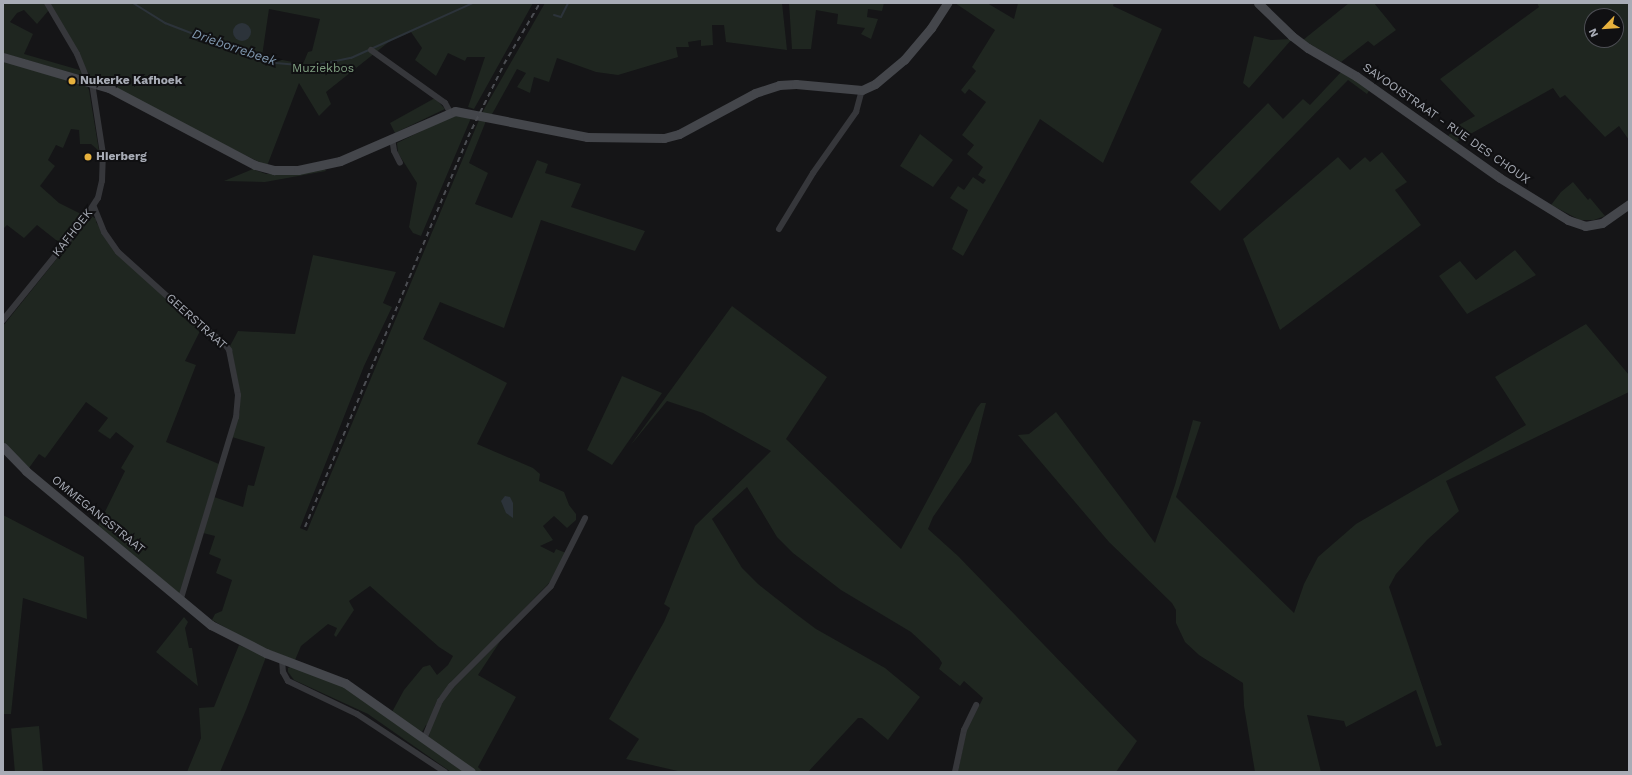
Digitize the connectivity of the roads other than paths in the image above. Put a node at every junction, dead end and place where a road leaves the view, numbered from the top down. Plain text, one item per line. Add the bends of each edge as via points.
1 (47, 3) edge
2 (947, 3) edge
3 (1258, 3) edge
4 (371, 50) dead end
5 (3, 57) edge
6 (91, 83) junction
7 (862, 90) junction
8 (450, 112) junction
9 (392, 138) junction
10 (400, 163) dead end
11 (1629, 204) edge
12 (94, 207) junction
13 (779, 229) dead end
14 (3, 320) edge
15 (3, 447) edge
16 (585, 518) dead end
17 (181, 598) junction
18 (282, 659) junction
19 (976, 705) dead end
20 (424, 740) junction
21 (445, 772) edge
22 (471, 772) edge
23 (955, 772) edge

1 - 6 street
2 - 7 main road via 931,28 904,60 875,84
3 - 11 main road, SAVOOISTRAAT - RUE DES CHOUX via 1308,48 1356,76 1500,178 1568,220 1586,226 1602,224
4 - 8 street via 445,103
5 - 6 main road
6 - 9 main road via 126,96 244,160 264,168 298,170 327,165
6 - 12 street, KAFHOEK via 103,154 102,181
7 - 8 main road via 796,84 779,85 755,93 679,134 664,138 592,138 485,118 459,110
7 - 13 street via 856,112 812,173
8 - 9 main road
9 - 10 street via 394,151
12 - 14 street, KAFHOEK
12 - 17 street, GEERSTRAAT via 107,236 118,252 229,350 238,395 236,417
15 - 17 main road, OMMEGANGSTRAAT via 26,471
16 - 20 street via 551,586 451,686 440,701
17 - 18 main road, OMMEGANGSTRAAT via 217,628
18 - 20 main road, OMMEGANGSTRAAT via 346,683
18 - 21 street via 282,672 288,681 357,714
19 - 23 street via 964,730
20 - 22 main road, OMMEGANGSTRAAT

